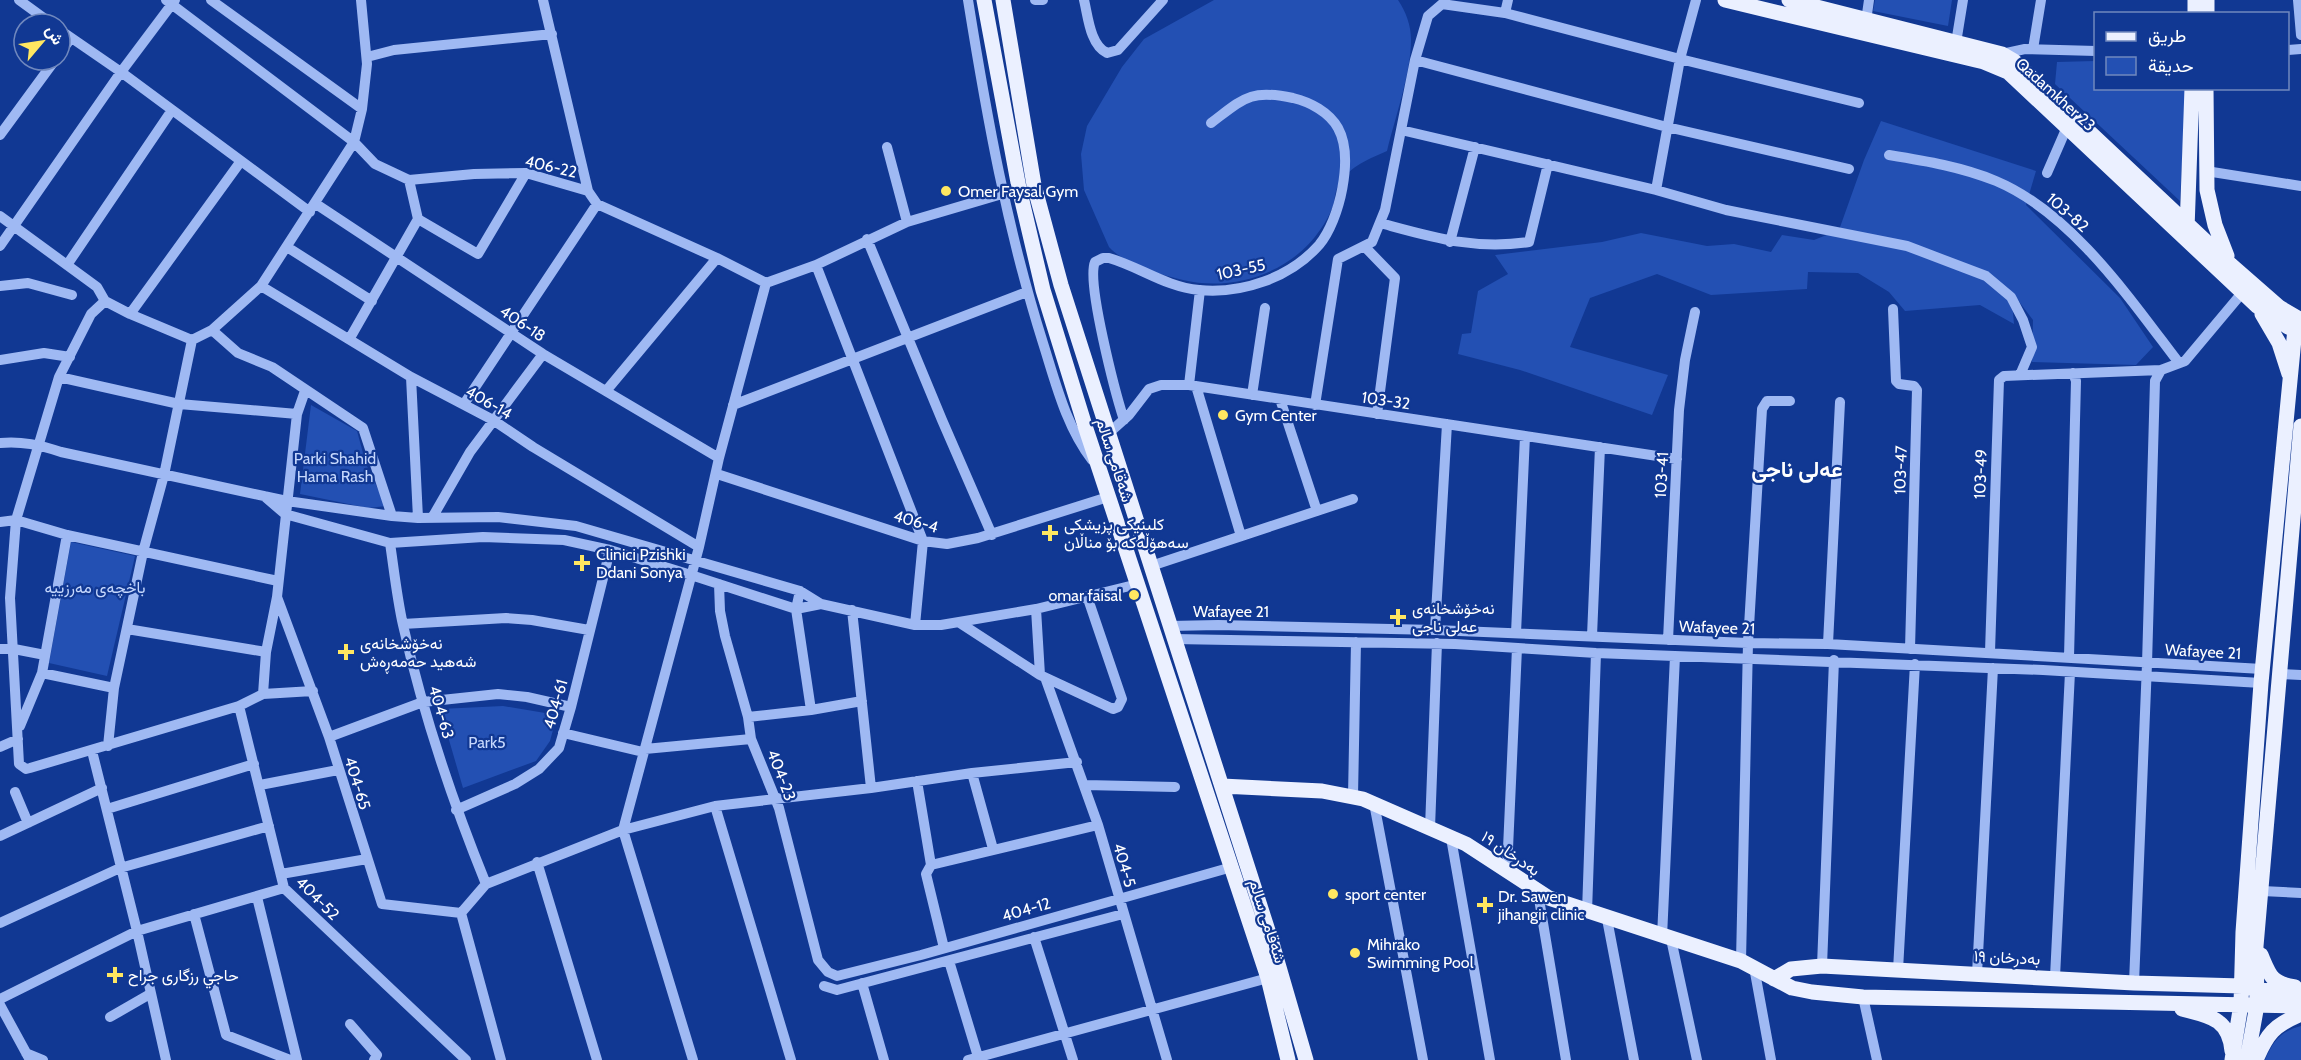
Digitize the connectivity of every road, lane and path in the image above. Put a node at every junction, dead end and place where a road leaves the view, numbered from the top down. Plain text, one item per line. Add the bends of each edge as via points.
1 (19, 0) edge
2 (211, 0) edge
3 (361, 0) edge
4 (543, 0) edge
5 (968, 0) edge
6 (984, 0) edge
7 (1003, 0) edge
8 (1035, 0) edge
9 (1043, 0) edge
10 (1084, 0) edge
11 (1163, 0) edge
12 (1508, 0) edge
13 (1696, 0) edge
14 (1725, 0) edge
15 (1789, 0) edge
16 (1869, 0) edge
17 (1963, 0) edge
18 (2041, 0) edge
19 (2298, 0) edge
20 (171, 2) edge
21 (36, 12) edge
22 (1505, 13) junction
23 (1866, 21) junction
24 (552, 34) junction
25 (2301, 35) edge
26 (72, 39) edge
27 (1956, 43) junction
28 (2033, 49) junction
29 (2094, 51) edge
30 (2002, 54) junction
31 (367, 57) junction
32 (1680, 59) junction
33 (1415, 60) junction
34 (46, 72) edge
35 (122, 72) junction
36 (2192, 90) edge
37 (2206, 90) edge
38 (1859, 103) dead end
39 (362, 109) junction
40 (172, 110) junction
41 (1211, 123) dead end
42 (1667, 127) junction
43 (2067, 127) junction
44 (1401, 130) junction
45 (0, 135) edge
46 (354, 142) junction
47 (887, 147) dead end
48 (1475, 147) junction
49 (1889, 155) dead end
50 (241, 161) junction
51 (1548, 165) junction
52 (1849, 169) dead end
53 (2206, 171) junction
54 (2047, 172) dead end
55 (526, 173) junction
56 (409, 180) junction
57 (2301, 186) edge
58 (1656, 189) junction
59 (588, 191) junction
60 (1002, 194) junction
61 (597, 204) junction
62 (313, 208) junction
63 (0, 216) edge
64 (418, 219) junction
65 (907, 222) junction
66 (1380, 223) junction
67 (2186, 223) junction
68 (14, 227) junction
69 (867, 239) junction
70 (2188, 240) junction
71 (1450, 242) junction
72 (0, 246) edge
73 (1364, 246) junction
74 (287, 247) junction
75 (398, 256) junction
76 (717, 258) junction
77 (2231, 264) junction
78 (67, 265) junction
79 (816, 265) junction
80 (766, 283) junction
81 (0, 286) edge
82 (261, 286) junction
83 (1200, 290) junction
84 (1027, 292) junction
85 (2242, 293) junction
86 (72, 295) dead end
87 (372, 300) junction
88 (105, 301) junction
89 (2257, 306) junction
90 (1265, 308) dead end
91 (1893, 309) dead end
92 (1695, 312) dead end
93 (130, 314) junction
94 (2299, 322) edge
95 (212, 330) junction
96 (511, 333) junction
97 (350, 338) junction
98 (908, 339) junction
99 (192, 340) junction
100 (543, 354) junction
101 (69, 357) junction
102 (0, 360) edge
103 (853, 360) junction
104 (2182, 362) junction
105 (2161, 370) junction
106 (2020, 375) junction
107 (59, 377) junction
108 (411, 377) junction
109 (2074, 377) junction
110 (1193, 385) junction
111 (2291, 385) junction
112 (305, 391) junction
113 (606, 391) junction
114 (1252, 395) junction
115 (1280, 399) junction
116 (1790, 401) dead end
117 (1840, 402) dead end
118 (179, 404) junction
119 (464, 404) junction
120 (733, 405) junction
121 (1315, 405) junction
122 (297, 414) junction
123 (1377, 414) junction
124 (493, 420) junction
125 (1124, 420) junction
126 (1446, 424) junction
127 (2301, 426) edge
128 (1110, 432) junction
129 (1525, 436) junction
130 (1089, 441) junction
131 (0, 443) edge
132 (37, 447) junction
133 (1600, 447) junction
134 (719, 458) junction
135 (1677, 459) junction
136 (1120, 464) junction
137 (1098, 468) junction
138 (717, 474) junction
139 (164, 475) junction
140 (264, 496) junction
141 (1108, 497) junction
142 (1353, 499) dead end
143 (287, 501) junction
144 (1317, 511) junction
145 (285, 514) junction
146 (392, 516) junction
147 (418, 518) junction
148 (432, 518) junction
149 (16, 520) junction
150 (0, 522) edge
151 (2297, 527) edge
152 (67, 535) junction
153 (992, 535) junction
154 (1241, 536) junction
155 (923, 541) junction
156 (390, 543) junction
157 (699, 547) junction
158 (610, 550) junction
159 (143, 552) junction
160 (696, 559) junction
161 (1151, 566) junction
162 (691, 575) junction
163 (278, 581) junction
164 (718, 584) junction
165 (1138, 584) junction
166 (800, 591) junction
167 (1087, 596) junction
168 (277, 597) junction
169 (5, 599) edge
170 (821, 604) junction
171 (796, 609) junction
172 (1036, 609) junction
173 (852, 610) junction
174 (960, 623) junction
175 (403, 624) junction
176 (915, 625) junction
177 (127, 629) junction
178 (589, 630) junction
179 (1435, 630) junction
180 (1172, 632) junction
181 (1516, 633) junction
182 (1592, 636) junction
183 (1668, 640) junction
184 (1356, 642) junction
185 (1437, 643) junction
186 (1748, 644) junction
187 (1828, 644) junction
188 (0, 648) edge
189 (1516, 648) junction
190 (14, 649) junction
191 (1910, 649) junction
192 (266, 652) junction
193 (1990, 652) junction
194 (1596, 653) junction
195 (45, 655) junction
196 (1675, 656) junction
197 (2069, 657) junction
198 (1748, 659) junction
199 (1833, 660) junction
200 (1915, 664) junction
201 (2147, 664) junction
202 (1993, 668) junction
203 (2070, 672) junction
204 (42, 673) junction
205 (2280, 674) junction
206 (2301, 675) edge
207 (2145, 676) junction
208 (2262, 676) junction
209 (1043, 677) junction
210 (114, 688) junction
211 (313, 691) junction
212 (263, 694) junction
213 (862, 701) junction
214 (423, 702) junction
215 (239, 706) junction
216 (572, 707) junction
217 (811, 710) junction
218 (748, 717) junction
219 (563, 733) junction
220 (18, 734) junction
221 (329, 737) junction
222 (752, 739) junction
223 (108, 746) junction
224 (0, 747) edge
225 (644, 750) junction
226 (92, 751) junction
227 (1077, 762) junction
228 (254, 764) junction
229 (338, 770) junction
230 (972, 773) junction
231 (916, 781) junction
232 (1084, 784) junction
233 (260, 785) junction
234 (1222, 786) junction
235 (1175, 787) dead end
236 (102, 788) junction
237 (871, 789) junction
238 (15, 792) dead end
239 (1353, 796) junction
240 (777, 800) junction
241 (1374, 803) junction
242 (715, 806) junction
243 (107, 809) junction
244 (456, 810) junction
245 (28, 823) junction
246 (1098, 825) junction
247 (269, 826) junction
248 (1430, 828) junction
249 (623, 830) junction
250 (0, 836) edge
251 (1451, 838) junction
252 (993, 849) junction
253 (367, 859) junction
254 (537, 862) junction
255 (931, 865) junction
256 (1232, 867) junction
257 (120, 868) junction
258 (1507, 870) junction
259 (281, 874) junction
260 (486, 884) junction
261 (284, 888) junction
262 (2262, 891) junction
263 (1538, 892) junction
264 (2301, 893) edge
265 (257, 897) junction
266 (1119, 898) junction
267 (1587, 912) junction
268 (461, 913) junction
269 (194, 914) junction
270 (1124, 914) junction
271 (1607, 919) junction
272 (0, 923) edge
273 (137, 930) junction
274 (2243, 932) junction
275 (1034, 937) junction
276 (1667, 938) junction
277 (2256, 946) junction
278 (944, 948) junction
279 (949, 961) junction
280 (1748, 964) junction
281 (1822, 966) junction
282 (1898, 970) junction
283 (828, 972) joint
284 (1977, 974) junction
285 (2055, 977) junction
286 (1268, 978) junction
287 (1774, 979) junction
288 (2134, 982) junction
289 (862, 983) junction
290 (824, 986) dead end
291 (2209, 986) junction
292 (2242, 986) junction
293 (2301, 988) edge
294 (2301, 993) edge
295 (150, 994) junction
296 (1863, 997) junction
297 (2257, 998) junction
298 (0, 999) edge
299 (2156, 1002) junction
300 (2241, 1004) junction
301 (0, 1005) edge
302 (2301, 1006) edge
303 (1152, 1010) junction
304 (2301, 1014) edge
305 (110, 1017) dead end
306 (350, 1024) dead end
307 (1064, 1033) junction
308 (28, 1057) edge
309 (975, 1059) edge
310 (43, 1060) edge
311 (166, 1060) edge
312 (290, 1060) edge
313 (297, 1060) edge
314 (374, 1060) edge
315 (465, 1060) edge
316 (501, 1060) edge
317 (597, 1060) edge
318 (693, 1060) edge
319 (791, 1060) edge
320 (884, 1060) edge
321 (1073, 1060) edge
322 (1167, 1060) edge
323 (1288, 1060) edge
324 (1306, 1060) edge
325 (1423, 1060) edge
326 (1490, 1060) edge
327 (1566, 1060) edge
328 (1634, 1060) edge
329 (1697, 1060) edge
330 (1771, 1060) edge
331 (1877, 1060) edge
332 (2232, 1060) edge
333 (2247, 1060) edge
334 (2256, 1060) edge

1 - 21 street
2 - 39 street
3 - 31 street
4 - 24 street
5 - 60 street
6 - 130 main road, شەقامی سالم via 1019,188 1043,290
7 - 128 main road, شەقامی سالم via 1034,185 1061,285
8 - 9 street
10 - 11 street via 1095,39 1107,53 1118,50
12 - 22 street
13 - 32 street
14 - 43 main road, Qadamkher 23 via 1984,62 2008,72
15 - 23 main road, Qadamkher 23
16 - 23 street
17 - 27 street
18 - 28 street
19 - 25 street
20 - 35 street
20 - 46 street
22 - 32 street
22 - 33 street via 1442,4 1428,16
23 - 27 main road, Qadamkher 23
24 - 31 street via 394,50
24 - 59 street
26 - 35 street, 406-18
27 - 30 main road, Qadamkher 23
28 - 29 street
28 - 30 street
30 - 67 main road, Qadamkher 23 via 2026,70
31 - 39 street
32 - 38 street
32 - 42 street
33 - 42 street
33 - 44 street
34 - 45 street
35 - 40 street, 406-18
35 - 68 street
36 - 67 main road
37 - 53 main road
39 - 46 street
40 - 50 street, 406-18
40 - 78 street
41 - 83 street, 103-55 via 1246,97 1258,94 1311,104 1328,116 1341,134 1343,175 1332,224 1319,245 1300,262 1255,284
42 - 52 street
42 - 58 street
43 - 54 street
43 - 70 main road, Qadamkher 23
44 - 48 street
44 - 66 street
46 - 56 street via 375,164
46 - 62 street
47 - 65 street
48 - 51 street
48 - 71 street
49 - 104 street, 103-82 via 1945,164 1996,181 2030,198 2090,251
50 - 62 street, 406-18
50 - 93 street
51 - 58 street
51 - 71 street via 1529,242 1501,246
53 - 57 street
53 - 77 main road via 2211,208
55 - 56 street, 406-22
55 - 59 street, 406-22
55 - 64 street via 478,254
56 - 64 street
58 - 106 street via 1726,210 1907,246 1986,276 2011,297 2023,320 2032,347
59 - 61 street, 406-22
60 - 65 street
60 - 84 street
61 - 76 street
61 - 96 street
62 - 74 street
62 - 75 street, 406-18
63 - 68 street
64 - 75 street
65 - 69 street
66 - 71 street
66 - 73 street via 1372,242
67 - 70 main road
67 - 77 main road, Qadamkher 23
68 - 72 street
68 - 78 street
69 - 79 street
69 - 98 street
70 - 85 main road, Qadamkher 23
73 - 121 street via 1338,259
73 - 123 street via 1395,278
74 - 82 street
74 - 87 street
75 - 87 street
75 - 96 street, 406-18
76 - 80 street
76 - 113 street
77 - 94 main road, Qadamkher 23
78 - 88 street via 97,287
79 - 80 street
79 - 103 street
80 - 120 street
81 - 86 street via 28,283
82 - 95 street
82 - 97 street, 406-14
83 - 110 street
83 - 125 street, 103-55 via 1153,278 1109,258 1095,262 1097,302 1112,383
84 - 98 street
84 - 137 street via 1065,412
85 - 89 main road, Qadamkher 23
85 - 104 street
87 - 97 street
88 - 93 street
88 - 101 street via 91,314
89 - 94 main road, Qadamkher 23
89 - 111 main road via 2279,344
90 - 114 street
91 - 191 street, 103-47 via 1896,381 1917,390
92 - 135 street, 103-41 via 1681,385
93 - 99 street
94 - 111 main road
95 - 99 street
95 - 112 street via 238,353 272,367
96 - 100 street, 406-18
96 - 119 street
97 - 108 street, 406-14
98 - 103 street
98 - 153 street
99 - 118 street
100 - 113 street, 406-18
100 - 124 street
101 - 102 street via 44,353
101 - 107 street
103 - 120 street
103 - 155 street
104 - 105 street, 103-49
105 - 109 street, 103-49
105 - 201 street via 2155,381
106 - 109 street, 103-49
106 - 193 street, 103-49 via 1998,380
107 - 118 street
107 - 132 street
108 - 119 street, 406-14
108 - 147 street
109 - 197 street
110 - 114 street, 103-32
110 - 125 street, 103-32 via 1149,389
110 - 154 street
111 - 208 main road
112 - 122 street
112 - 146 street via 363,428
113 - 134 street, 406-18
114 - 115 street, 103-32
115 - 121 street, 103-32
115 - 144 street
116 - 186 street via 1767,401 1761,409
117 - 187 street
118 - 122 street
118 - 139 street
119 - 124 street, 406-14
120 - 134 street
121 - 123 street, 103-32
122 - 143 street
123 - 126 street, 103-32
124 - 148 street
124 - 157 street, 406-14
125 - 128 street, 103-32
126 - 129 street, 103-32
126 - 179 street
127 - 151 main road
128 - 130 main road via 1098,441
128 - 136 main road, شەقامی سالم
129 - 133 street, 103-32
129 - 181 street
130 - 137 main road, شەقامی سالم
131 - 132 street via 18,441
132 - 139 street
132 - 149 street
133 - 135 street, 103-32
133 - 182 street
134 - 138 street
135 - 183 street, 103-41
136 - 137 main road via 1109,462
136 - 161 main road, شەقامی سالم
137 - 141 main road, شەقامی سالم
138 - 155 street, 406-4
138 - 157 street
139 - 140 street
139 - 159 street
140 - 143 street
140 - 145 street
141 - 153 street, 406-4
141 - 165 main road, شەقامی سالم
142 - 144 street
143 - 145 street
143 - 146 street
144 - 154 street
145 - 156 street
145 - 163 street
146 - 147 street
147 - 148 street
148 - 160 street via 498,517 576,526
149 - 150 street
149 - 152 street
149 - 169 street
151 - 205 main road
152 - 159 street
152 - 195 street
153 - 155 street, 406-4 via 947,544
154 - 161 street
155 - 176 street
156 - 158 street via 483,537 564,540
156 - 175 street, 404-63
157 - 160 street
158 - 162 street
158 - 178 street, 404-61
159 - 163 street
159 - 177 street
160 - 162 street
160 - 166 street
161 - 180 main road, شەقامی سالم
162 - 164 street
162 - 225 street
163 - 168 street
164 - 171 street
164 - 218 street, 404-23 via 725,636
165 - 167 street
165 - 256 main road, شەقامی سالم
166 - 170 street
166 - 171 street
167 - 172 street
167 - 209 street via 1122,699 1118,707 1108,708
168 - 192 street
168 - 211 street, 404-65
169 - 190 street
170 - 171 street
170 - 173 street
171 - 217 street
172 - 174 street
172 - 209 street, 404-5
173 - 176 street
173 - 213 street
174 - 176 street
174 - 209 street
175 - 178 street via 506,618
175 - 214 street, 404-63
177 - 192 street
177 - 210 street
178 - 216 street, 404-61
179 - 180 street, Wafayee 21 via 1230,625
179 - 181 street, Wafayee 21
180 - 184 street, Wafayee 21
180 - 234 main road, شەقامی سالم
181 - 182 street, Wafayee 21
182 - 183 street, Wafayee 21
183 - 186 street, Wafayee 21
184 - 185 street, Wafayee 21
184 - 239 street
185 - 189 street, Wafayee 21
185 - 248 street
186 - 187 street, Wafayee 21
186 - 198 street
187 - 191 street, Wafayee 21
188 - 190 street
189 - 194 street, Wafayee 21
189 - 258 street
190 - 195 street
190 - 220 street
191 - 193 street, Wafayee 21
192 - 212 street
193 - 197 street, Wafayee 21
194 - 196 street, Wafayee 21
194 - 267 street
195 - 204 street
196 - 198 street, Wafayee 21
196 - 276 street
197 - 201 street, Wafayee 21
198 - 199 street, Wafayee 21
198 - 280 street
199 - 200 street, Wafayee 21
199 - 281 street
200 - 202 street, Wafayee 21
200 - 282 street
201 - 207 street
201 - 208 street, Wafayee 21
202 - 203 street, Wafayee 21
202 - 284 street
203 - 207 street, Wafayee 21
203 - 285 street
204 - 210 street
204 - 220 street
205 - 206 street
205 - 262 main road
207 - 208 street, Wafayee 21
207 - 288 street
208 - 274 main road
209 - 227 street, 404-5
210 - 223 street
211 - 212 street
211 - 221 street, 404-65
212 - 215 street
213 - 217 street
213 - 237 street
214 - 216 street via 498,694
214 - 221 street
214 - 244 street, 404-63
215 - 223 street
215 - 228 street, 404-52
216 - 219 street, 404-61
217 - 218 street
218 - 222 street, 404-23
219 - 225 street
219 - 244 street, 404-61 via 558,748 539,769
220 - 224 street
220 - 226 street via 18,760 22,767
221 - 229 street, 404-65
222 - 225 street
222 - 240 street, 404-23
223 - 226 street
225 - 249 street
226 - 236 street
227 - 230 street
227 - 232 street, 404-5
228 - 233 street, 404-52
228 - 243 street
229 - 233 street
229 - 253 street, 404-65
230 - 231 street
230 - 252 street
231 - 237 street
231 - 255 street
232 - 235 street
232 - 246 street, 404-5
233 - 247 street, 404-52
234 - 239 main road, بەدرخان ١٩
234 - 324 main road, شەقامی سالم
236 - 243 street
236 - 245 street
237 - 240 street
238 - 245 street
239 - 241 main road, بەدرخان ١٩
240 - 242 street
240 - 283 street, 404-23 via 818,960
241 - 248 main road, بەدرخان ١٩
241 - 325 street
242 - 249 street
242 - 319 street
243 - 257 street
244 - 260 street, 404-63
245 - 250 street
246 - 252 street
246 - 266 street, 404-5
247 - 257 street
247 - 259 street, 404-52
248 - 251 main road, بەدرخان ١٩
249 - 254 street
249 - 318 street
251 - 258 main road, بەدرخان ١٩
251 - 326 street
252 - 255 street
253 - 259 street
253 - 268 street, 404-65 via 382,904
254 - 260 street
254 - 317 street
255 - 278 street via 926,874
256 - 266 street, 404-12
256 - 286 main road, شەقامی سالم
257 - 272 street
257 - 273 street
258 - 263 main road, بەدرخان ١٩
259 - 261 street, 404-52
260 - 268 street
261 - 265 street
261 - 315 street, 404-52
262 - 264 street
262 - 277 main road
263 - 267 main road, بەدرخان ١٩
263 - 327 street
265 - 269 street
265 - 313 street
266 - 270 street, 404-5
266 - 278 street, 404-12
267 - 271 main road, بەدرخان ١٩
268 - 316 street
269 - 273 street
269 - 312 street via 226,1035
270 - 275 street
270 - 303 street, 404-5
271 - 276 main road, بەدرخان ١٩
271 - 328 street
273 - 295 street
273 - 298 street
274 - 291 main road via 2232,978
274 - 292 main road
275 - 279 street
275 - 307 street
276 - 280 main road, بەدرخان ١٩
276 - 329 street
277 - 293 main road via 2273,980
277 - 297 main road
278 - 283 street, 404-12 via 837,976
279 - 289 street
279 - 309 street
280 - 287 main road, بەدرخان ١٩
280 - 330 street
281 - 282 main road, بەدرخان ١٩
281 - 287 main road, بەدرخان ١٩ via 1791,969
282 - 284 main road, بەدرخان ١٩
284 - 285 main road, بەدرخان ١٩
285 - 288 main road, بەدرخان ١٩
286 - 303 street
286 - 323 main road, شەقامی سالم
287 - 296 main road, بەدرخان ١٩ via 1802,991
288 - 291 main road, بەدرخان ١٩
289 - 290 street via 837,990
289 - 320 street
291 - 292 main road, بەدرخان ١٩
292 - 297 main road, بەدرخان ١٩
292 - 300 main road
294 - 297 main road
295 - 305 street
295 - 311 street
296 - 299 main road, بەدرخان ١٩
296 - 331 street
297 - 300 main road, بەدرخان ١٩
297 - 302 main road
297 - 333 main road
299 - 300 main road, بەدرخان ١٩
299 - 332 main road via 2215,1018 2229,1035
300 - 332 main road
301 - 308 street
303 - 307 street
303 - 322 street, 404-5
304 - 334 main road via 2272,1031
306 - 314 street via 377,1055
307 - 309 street
307 - 321 street
308 - 310 street

